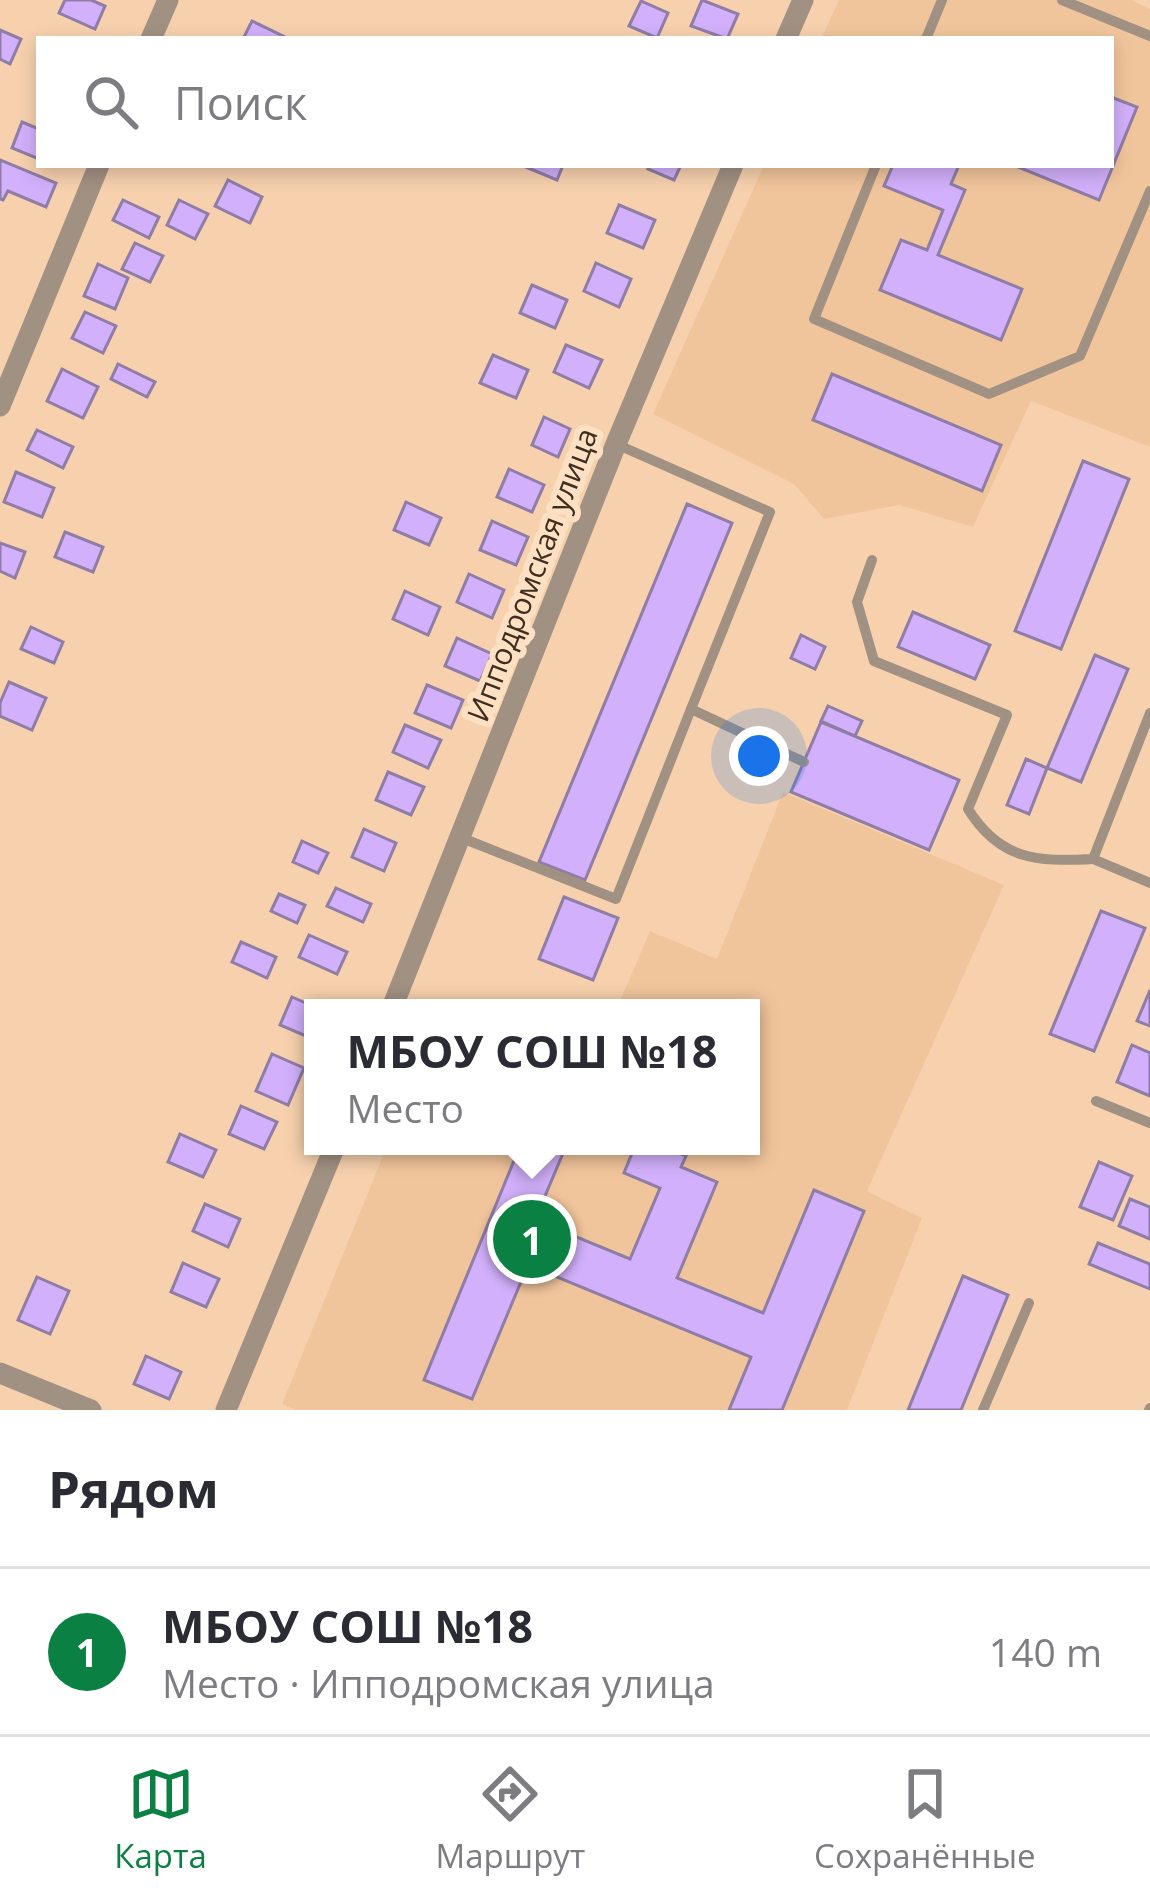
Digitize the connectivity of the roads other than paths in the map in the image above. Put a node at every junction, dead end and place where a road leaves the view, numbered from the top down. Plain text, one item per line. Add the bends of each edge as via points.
1 (167, 0) edge
2 (802, 0) edge
3 (942, 0) edge
4 (1062, 0) edge
5 (1084, 4) edge
6 (153, 36) edge
7 (787, 36) edge
8 (927, 36) edge
9 (1150, 36) edge
10 (98, 168) edge
11 (733, 168) edge
12 (875, 168) edge
13 (1150, 191) edge
14 (0, 406) edge
15 (616, 444) junction
16 (872, 560) dead end
17 (691, 709) junction
18 (1150, 712) edge
19 (804, 762) dead end
20 (462, 838) junction
21 (1093, 859) junction
22 (1150, 883) edge
23 (396, 999) edge
24 (1096, 1101) dead end
25 (1150, 1123) edge
26 (331, 1155) edge
27 (1029, 1304) dead end
28 (0, 1373) edge
29 (91, 1410) edge
30 (226, 1410) edge
31 (983, 1410) edge

1 - 6 street
2 - 7 street
3 - 8 lane
4 - 5 lane
5 - 9 lane
10 - 14 street
11 - 15 street, Ипподромская улица
12 - 13 lane via 814,320 989,394 1080,356
15 - 17 lane via 770,512
15 - 20 street, Ипподромская улица
16 - 21 lane via 857,602 874,661 1007,715 968,809 985,837 1022,855
17 - 19 lane
17 - 20 lane via 616,899
18 - 21 lane
20 - 23 street, Ипподромская улица
21 - 22 lane
24 - 25 lane
26 - 30 street
27 - 31 lane
28 - 29 street

